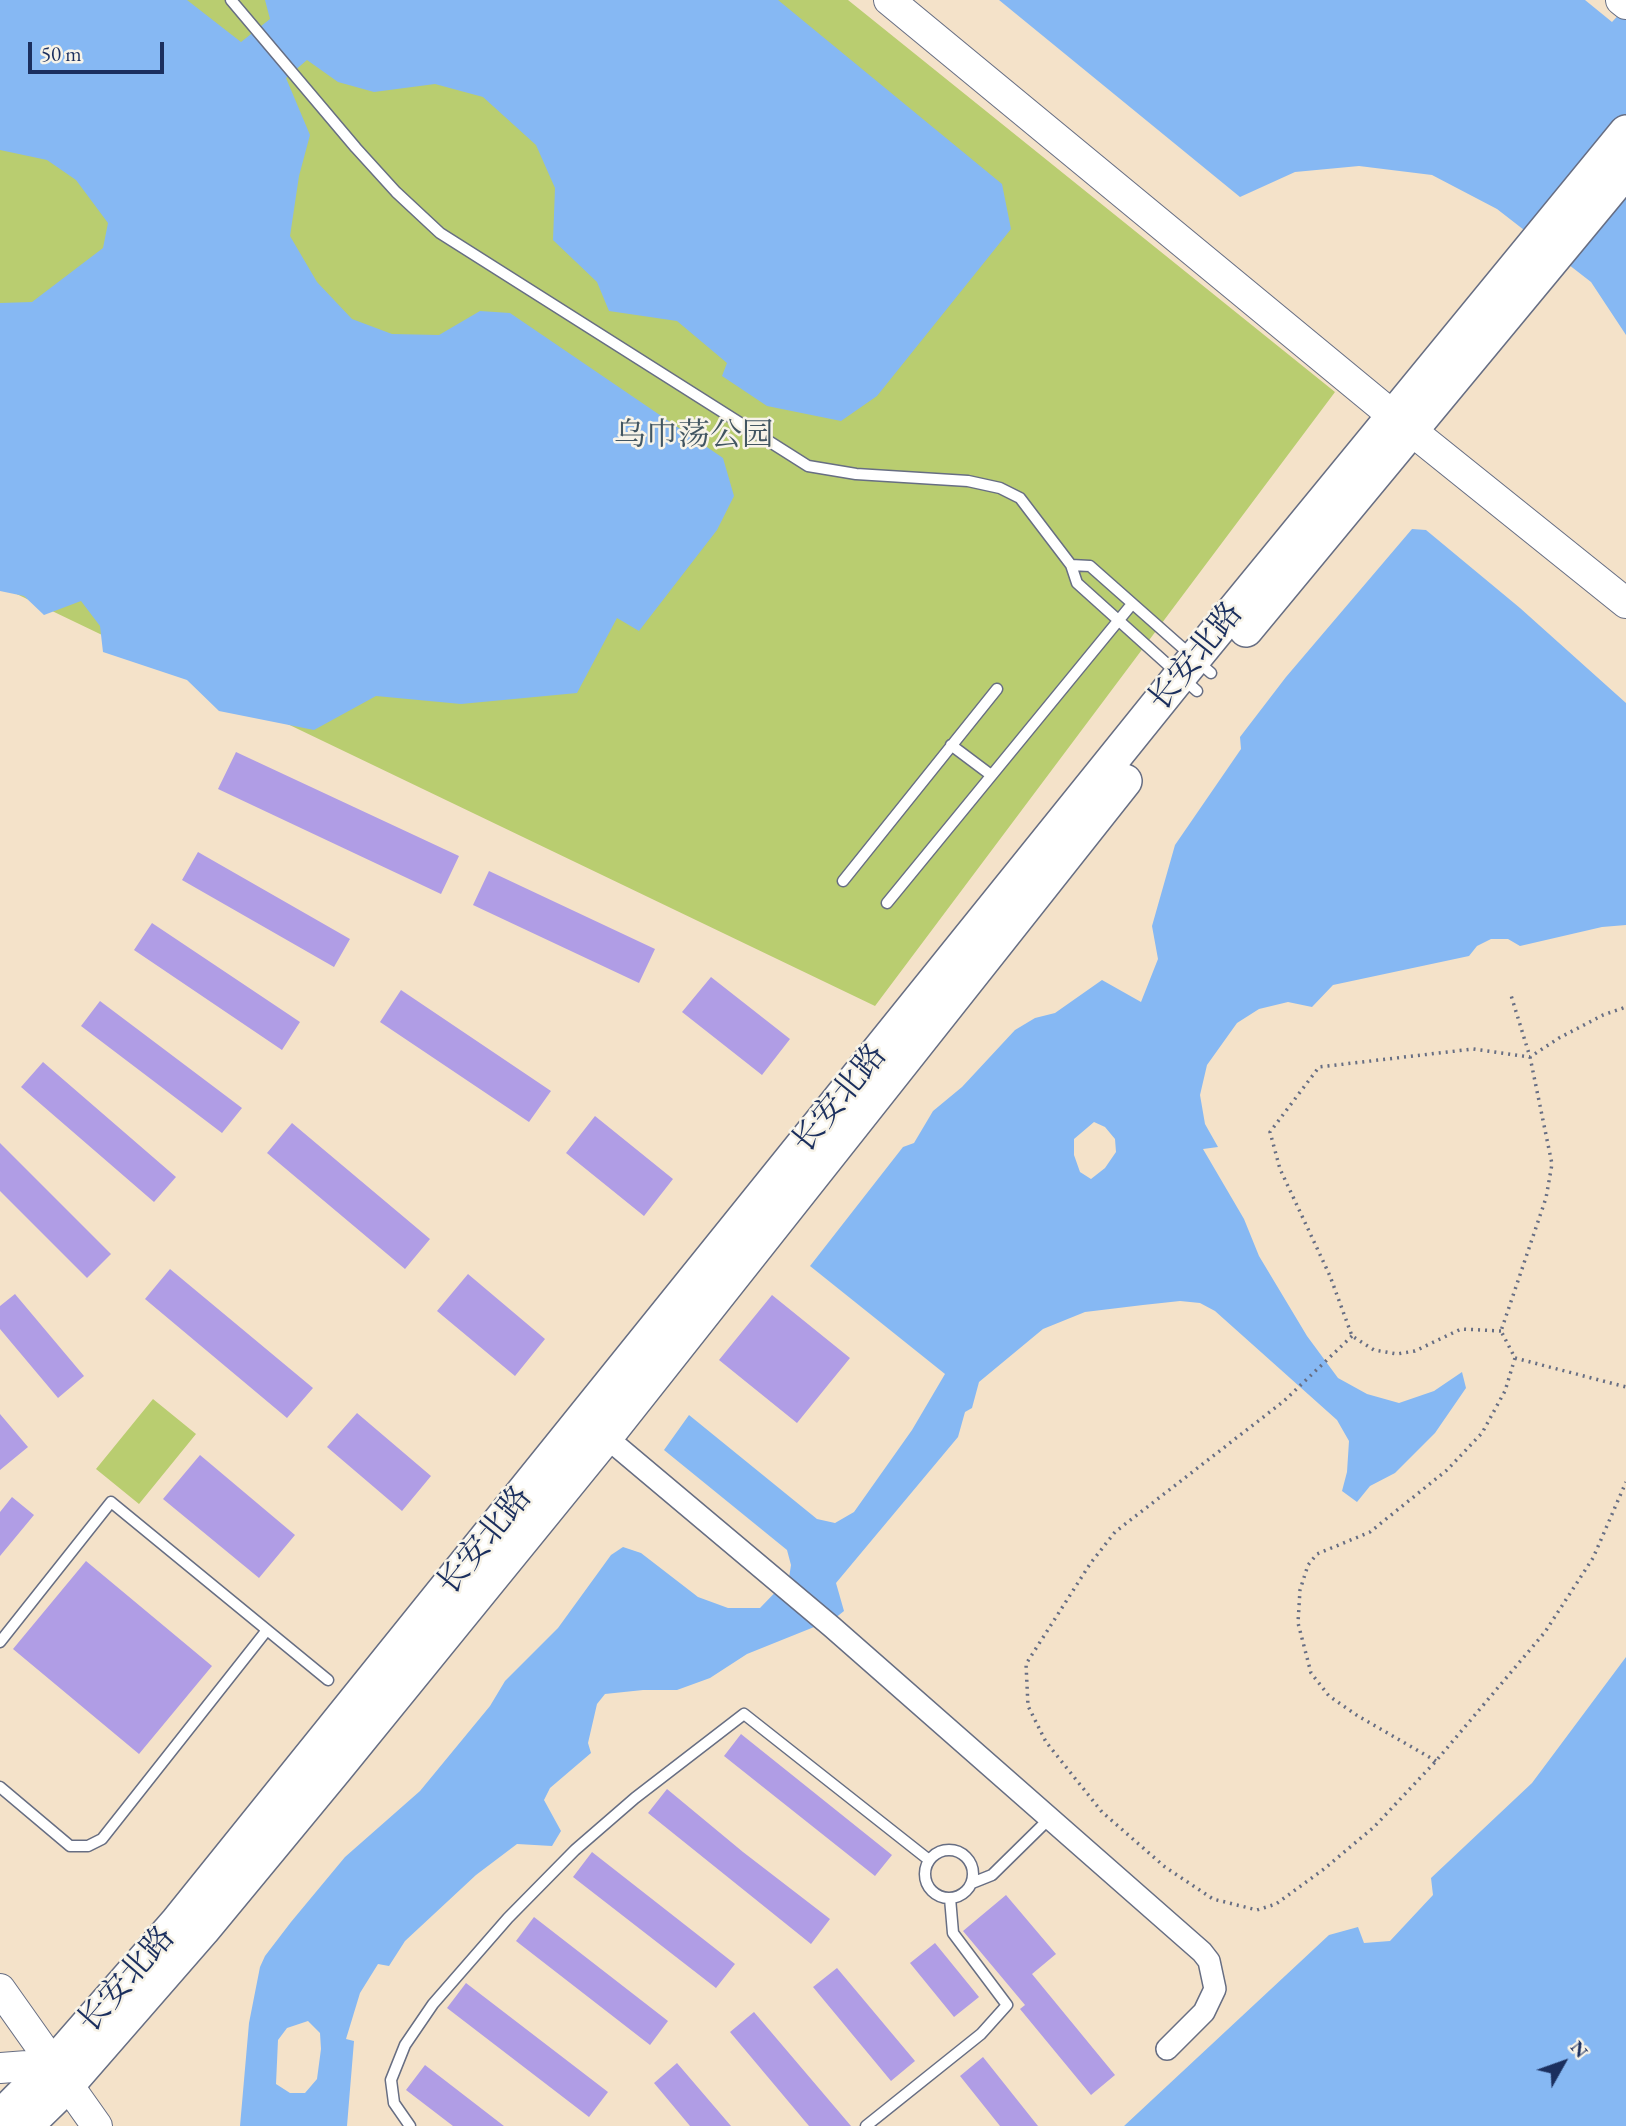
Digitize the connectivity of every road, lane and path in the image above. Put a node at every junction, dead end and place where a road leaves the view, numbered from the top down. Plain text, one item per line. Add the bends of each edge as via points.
1 (231, 0) edge
2 (889, 0) edge
3 (1621, 0) edge
4 (1626, 4) edge
5 (1626, 132) edge
6 (1626, 171) edge
7 (1542, 254) junction
8 (1403, 423) junction
9 (1072, 565) junction
10 (1626, 603) edge
11 (1132, 604) junction
12 (1118, 620) junction
13 (1196, 674) junction
14 (997, 689) dead end
15 (951, 745) junction
16 (991, 775) junction
17 (843, 881) dead end
18 (887, 903) dead end
19 (1510, 992) dead end
20 (1626, 1007) edge
21 (1530, 1057) junction
22 (1501, 1331) junction
23 (1352, 1336) junction
24 (1515, 1358) junction
25 (1626, 1387) edge
26 (606, 1437) junction
27 (1626, 1482) edge
28 (267, 1630) junction
29 (0, 1642) edge
30 (328, 1680) dead end
31 (1436, 1761) junction
32 (2, 1793) edge
33 (1050, 1818) junction
34 (929, 1860) junction
35 (972, 1882) junction
36 (950, 1898) junction
37 (0, 1989) edge
38 (1167, 2049) dead end
39 (0, 2068) edge
40 (61, 2075) junction
41 (0, 2117) edge
42 (26, 2126) edge
43 (97, 2126) edge
44 (410, 2126) edge
45 (866, 2126) edge

1 - 9 lane via 356,148 440,233 808,466 1000,488 1020,498
2 - 8 main road
3 - 4 main road
5 - 7 main road, 长安北路
6 - 7 main road, 长安北路
7 - 8 main road, 长安北路
8 - 10 main road
8 - 13 main road, 长安北路
9 - 11 lane via 1090,566
9 - 12 lane via 1077,583
11 - 12 lane
11 - 13 lane
12 - 13 lane
12 - 16 lane
13 - 26 main road, 长安北路
13 - 40 main road, 长安北路 via 220,1869
14 - 15 lane
15 - 16 lane
15 - 17 lane
16 - 18 lane
19 - 21 path
20 - 21 path via 1592,1020
21 - 22 path via 1552,1164 1546,1198
21 - 23 path via 1473,1049 1319,1068 1270,1132 1280,1169 1330,1276
22 - 23 path via 1461,1329 1415,1351 1397,1354 1374,1350
22 - 24 path
23 - 31 path via 1284,1401 1115,1532 1026,1664 1028,1706 1046,1742 1102,1812 1165,1867 1213,1899 1257,1910 1276,1904 1324,1869 1374,1827
24 - 25 path
24 - 31 path via 1505,1391 1482,1433 1447,1470 1370,1532 1317,1554 1300,1590 1298,1623 1311,1673 1329,1696
26 - 33 street
26 - 40 main road, 长安北路 via 212,1919
27 - 31 path via 1593,1558 1545,1632
28 - 29 lane via 111,1502
28 - 30 lane
28 - 32 lane via 102,1839 88,1846 70,1846
33 - 35 lane via 992,1875
33 - 38 street via 1209,1961 1216,1989 1204,2012
34 - 35 lane via 946,1850 956,1851 971,1864
34 - 36 lane via 928,1885 941,1897
34 - 44 lane via 744,1714 575,1850 433,2004 405,2045 391,2080 394,2103
35 - 36 lane via 967,1891
36 - 45 lane via 953,1933 1007,2005 981,2034
37 - 40 main road
39 - 40 main road
40 - 41 main road
40 - 42 main road
40 - 43 main road

